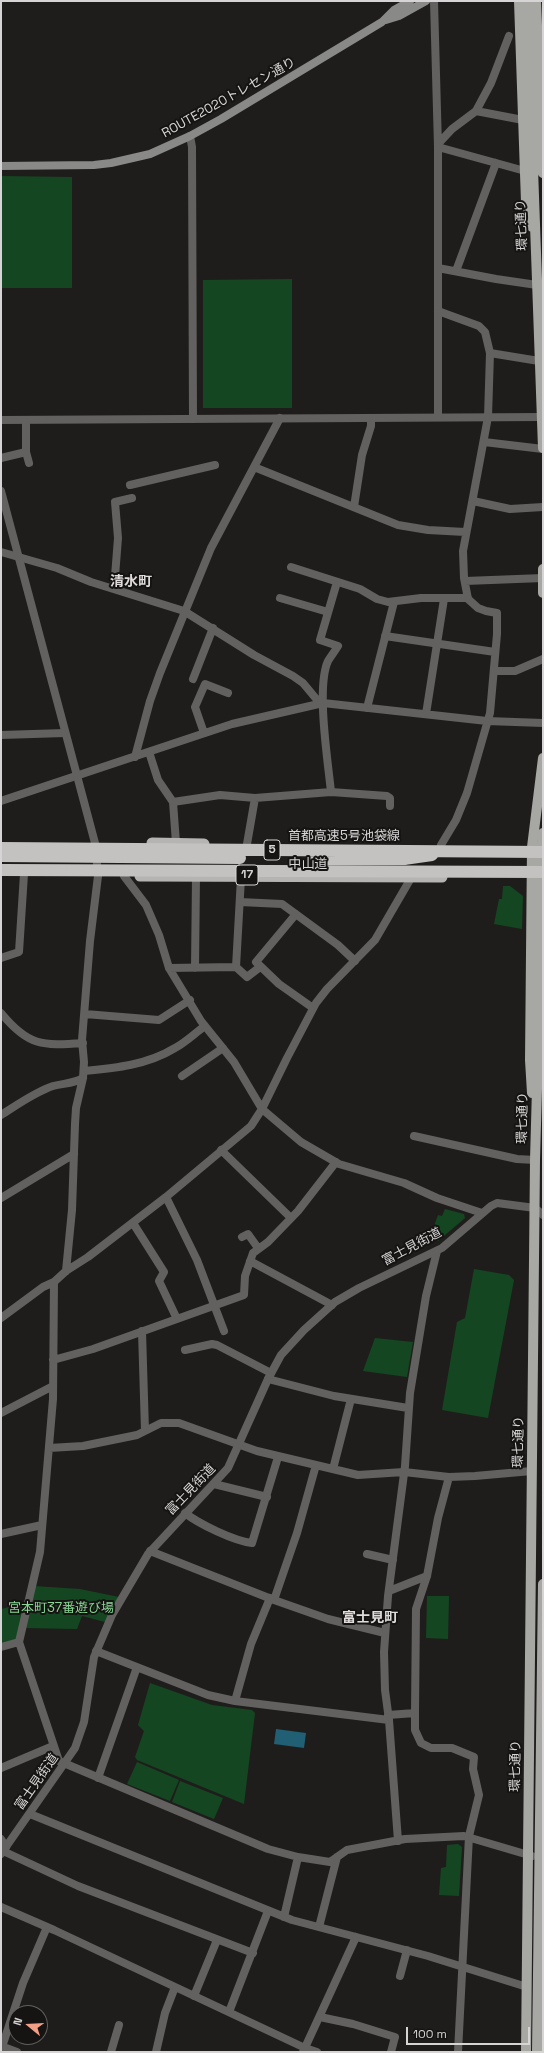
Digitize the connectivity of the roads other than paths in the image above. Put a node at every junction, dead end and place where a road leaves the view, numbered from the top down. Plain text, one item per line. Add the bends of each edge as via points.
1 (397, 1) edge
2 (410, 1) edge
3 (426, 1) edge
4 (434, 1) edge
5 (519, 1) edge
6 (527, 1) edge
7 (536, 1) edge
8 (394, 10) junction
9 (385, 20) junction
10 (509, 36) dead end
11 (535, 93) junction
12 (476, 111) junction
13 (523, 120) junction
14 (190, 136) junction
15 (438, 145) junction
16 (496, 163) junction
17 (1, 166) edge
18 (525, 171) junction
19 (543, 173) edge
20 (536, 236) junction
21 (438, 268) junction
22 (456, 271) junction
23 (537, 285) junction
24 (438, 311) junction
25 (490, 353) junction
26 (539, 361) junction
27 (438, 417) junction
28 (488, 417) junction
29 (542, 417) edge
30 (193, 418) junction
31 (280, 418) junction
32 (372, 418) junction
33 (1, 420) edge
34 (26, 420) junction
35 (484, 442) junction
36 (543, 449) edge
37 (26, 452) junction
38 (1, 458) edge
39 (29, 463) dead end
40 (215, 465) dead end
41 (254, 467) junction
42 (130, 485) dead end
43 (1, 492) edge
44 (132, 498) dead end
45 (472, 501) junction
46 (354, 507) junction
47 (543, 507) edge
48 (465, 532) junction
49 (1, 552) edge
50 (17, 556) junction
51 (291, 568) dead end
52 (543, 569) edge
53 (542, 578) edge
54 (465, 581) junction
55 (338, 582) junction
56 (114, 589) junction
57 (543, 593) edge
58 (280, 598) dead end
59 (468, 598) junction
60 (444, 599) junction
61 (394, 602) junction
62 (184, 612) junction
63 (328, 612) junction
64 (213, 628) junction
65 (385, 636) junction
66 (436, 644) junction
67 (495, 652) junction
68 (543, 659) edge
69 (494, 671) junction
70 (193, 679) dead end
71 (228, 693) dead end
72 (323, 703) junction
73 (367, 708) junction
74 (426, 714) junction
75 (487, 721) junction
76 (543, 723) edge
77 (65, 733) junction
78 (204, 733) junction
79 (1, 735) edge
80 (149, 752) junction
81 (135, 757) junction
82 (543, 758) edge
83 (77, 777) junction
84 (331, 792) junction
85 (255, 798) junction
86 (1, 802) edge
87 (173, 802) junction
88 (390, 806) dead end
89 (543, 833) edge
90 (95, 843) junction
91 (176, 843) junction
92 (4, 844) edge
93 (247, 844) junction
94 (441, 845) junction
95 (491, 846) junction
96 (539, 849) edge
97 (1, 856) edge
98 (97, 857) junction
99 (1, 872) edge
100 (543, 872) edge
101 (24, 874) junction
102 (98, 876) junction
103 (124, 876) junction
104 (193, 877) junction
105 (493, 877) junction
106 (537, 877) edge
107 (241, 878) junction
108 (411, 878) junction
109 (240, 902) junction
110 (296, 914) junction
111 (1, 958) edge
112 (355, 961) junction
113 (260, 966) junction
114 (236, 967) junction
115 (169, 968) junction
116 (196, 968) junction
117 (190, 1000) junction
118 (313, 1008) junction
119 (1, 1013) edge
120 (85, 1014) junction
121 (205, 1026) junction
122 (83, 1043) junction
123 (223, 1048) junction
124 (83, 1075) junction
125 (182, 1076) dead end
126 (262, 1109) junction
127 (1, 1115) edge
128 (536, 1123) junction
129 (414, 1136) dead end
130 (221, 1150) junction
131 (74, 1154) junction
132 (535, 1160) junction
133 (336, 1162) junction
134 (1, 1198) edge
135 (166, 1198) junction
136 (535, 1208) junction
137 (482, 1213) junction
138 (543, 1215) edge
139 (291, 1218) junction
140 (133, 1223) junction
141 (242, 1237) dead end
142 (258, 1248) junction
143 (437, 1251) junction
144 (250, 1261) junction
145 (66, 1271) junction
146 (54, 1282) junction
147 (332, 1305) junction
148 (214, 1306) junction
149 (1, 1318) edge
150 (177, 1319) junction
151 (224, 1331) dead end
152 (142, 1332) junction
153 (185, 1350) dead end
154 (53, 1360) junction
155 (270, 1376) junction
156 (53, 1386) junction
157 (351, 1398) junction
158 (408, 1408) junction
159 (1, 1413) edge
160 (146, 1431) junction
161 (240, 1445) junction
162 (49, 1448) junction
163 (278, 1457) junction
164 (316, 1465) junction
165 (333, 1469) junction
166 (532, 1471) junction
167 (404, 1472) junction
168 (449, 1477) junction
169 (214, 1484) junction
170 (267, 1497) junction
171 (185, 1513) junction
172 (42, 1525) junction
173 (1, 1534) edge
174 (150, 1551) junction
175 (367, 1554) dead end
176 (393, 1560) junction
177 (427, 1576) junction
178 (543, 1584) edge
179 (389, 1591) junction
180 (272, 1599) junction
181 (543, 1607) edge
182 (385, 1633) junction
183 (19, 1642) junction
184 (1, 1647) edge
185 (96, 1651) junction
186 (542, 1652) edge
187 (136, 1667) junction
188 (235, 1701) junction
189 (415, 1713) junction
190 (389, 1718) junction
191 (542, 1745) edge
192 (53, 1746) junction
193 (65, 1764) junction
194 (1, 1768) edge
195 (98, 1778) junction
196 (30, 1814) junction
197 (469, 1836) junction
198 (1, 1839) edge
199 (398, 1841) junction
200 (3, 1851) edge
201 (528, 1855) junction
202 (298, 1857) junction
203 (337, 1857) junction
204 (541, 1859) edge
205 (1, 1907) edge
206 (268, 1911) junction
207 (284, 1917) junction
208 (47, 1927) junction
209 (319, 1927) junction
210 (356, 1937) junction
211 (217, 1940) junction
212 (407, 1950) junction
213 (253, 1953) junction
214 (463, 1966) junction
215 (400, 1976) dead end
216 (175, 1987) junction
217 (527, 1987) junction
218 (540, 1991) edge
219 (194, 1996) junction
220 (230, 2012) junction
221 (320, 2017) junction
222 (119, 2025) dead end
223 (2, 2048) edge
224 (304, 2050) edge
225 (17, 2052) edge
226 (111, 2052) edge
227 (156, 2052) edge
228 (317, 2052) edge
229 (391, 2052) edge
230 (458, 2052) edge
231 (526, 2052) edge
232 (537, 2052) edge

1 - 8 street
2 - 8 main road, ROUTE2020トレセン通り
3 - 9 main road, ROUTE2020トレセン通り via 399,16
4 - 15 street
5 - 13 main road
6 - 11 main road, 環七通り
7 - 11 main road, 環七通り
8 - 9 main road, ROUTE2020トレセン通り
9 - 14 main road, ROUTE2020トレセン通り
10 - 12 street via 491,83
11 - 19 main road, 環七通り
11 - 20 main road, 環七通り
12 - 13 street
12 - 15 street via 452,129
13 - 18 main road
14 - 17 main road, ROUTE2020トレセン通り via 150,154 111,163
14 - 30 street via 193,203
15 - 16 street
15 - 21 street
16 - 18 street
16 - 22 street
18 - 20 main road via 529,219
20 - 23 main road, 環七通り
21 - 22 street
21 - 24 street
22 - 23 street
23 - 26 main road, 環七通り
24 - 25 street via 479,326 485,332
24 - 27 street
25 - 26 street
25 - 28 street
26 - 29 main road, 環七通り
27 - 28 street
27 - 32 street
28 - 29 street
28 - 35 street
29 - 36 main road, 環七通り
30 - 31 street
30 - 34 street
31 - 32 street
31 - 41 street
32 - 46 street via 362,455
33 - 34 street
34 - 37 street
35 - 36 street
35 - 45 street
37 - 38 street
37 - 39 street
40 - 42 street
41 - 46 street
41 - 62 street via 215,538
43 - 50 street
44 - 56 street via 115,502 118,538
45 - 47 street via 510,509
45 - 48 street
46 - 48 street via 398,524 428,530
48 - 54 street
49 - 50 street
50 - 56 street
50 - 77 street
51 - 55 street
52 - 53 main road
53 - 54 street
53 - 57 main road
54 - 59 street
55 - 61 street via 360,589 377,599
55 - 63 street
56 - 62 street
58 - 63 street
59 - 60 street
59 - 67 street via 478,608 497,613
60 - 61 street via 421,598
60 - 66 street
61 - 65 street
62 - 64 street
62 - 81 street via 150,701
63 - 72 street via 320,640 338,646 328,662 324,676
64 - 70 street
64 - 72 street via 254,655 293,676
65 - 66 street
65 - 73 street
66 - 67 street
66 - 74 street
67 - 69 street
68 - 69 street via 515,671
69 - 75 street
71 - 78 street via 205,684 195,707
72 - 73 street
72 - 78 street via 266,715
72 - 84 street
73 - 74 street
74 - 75 street
75 - 76 street
75 - 94 street via 467,793 456,820
77 - 79 street
77 - 83 street
78 - 80 street
80 - 81 street
80 - 87 street via 158,780
81 - 83 street
82 - 96 main road
83 - 86 street
83 - 90 street
84 - 85 street
84 - 88 street via 387,796 390,798
85 - 87 street via 220,795
85 - 93 street
87 - 91 street
89 - 128 main road, 環七通り, bridge via 540,862
90 - 91 highway, 中山道
90 - 92 highway, 中山道
90 - 98 street
91 - 93 highway, 中山道
92 - 96 highway, 首都高速5号池袋線 / 5, bridge
92 - 98 highway via 21,854
93 - 94 highway, 中山道
94 - 95 highway, 中山道
95 - 96 highway, 中山道
95 - 97 highway, 5, bridge via 404,859
96 - 106 main road
98 - 102 street
98 - 104 highway via 105,861 172,862
99 - 100 highway, 5, bridge
99 - 101 highway, 中山道 / 17
99 - 105 highway, 17, bridge
101 - 102 highway, 中山道 / 17
101 - 111 street via 19,952
102 - 103 highway, 中山道 / 17
102 - 120 street
103 - 104 highway, 中山道 / 17
103 - 115 street via 146,905
104 - 107 highway, 中山道 / 17
104 - 116 street
105 - 106 highway, 中山道 / 17
105 - 108 highway, 中山道 / 17
106 - 128 main road via 530,1079
107 - 108 highway, 中山道 / 17
107 - 109 street
108 - 112 street via 375,940
109 - 110 street via 282,904
109 - 114 street
110 - 112 street
110 - 113 street via 256,962
112 - 118 street via 327,989
113 - 114 street via 247,978
113 - 118 street via 279,984
114 - 116 street
115 - 116 street
115 - 117 street
117 - 120 street via 159,1020
117 - 121 street
118 - 126 street
119 - 122 street via 20,1034 29,1039 46,1045
120 - 122 street
121 - 123 street
121 - 124 street via 175,1048 153,1059 123,1068
122 - 124 street
123 - 125 street
123 - 126 street
124 - 127 street via 76,1083 54,1086
124 - 131 street via 76,1108
126 - 130 street via 251,1126
126 - 133 street via 301,1142
128 - 132 main road, 環七通り
129 - 132 street via 517,1159
130 - 135 street
130 - 139 street
131 - 134 street
131 - 145 street
132 - 136 main road, 環七通り
133 - 137 street via 404,1183 437,1198
133 - 139 street
135 - 140 street
135 - 148 street via 198,1260
136 - 137 street, 富士見街道 via 496,1203
136 - 138 street
136 - 166 main road, 環七通り
137 - 143 street, 富士見街道
139 - 142 street via 268,1242
140 - 145 street
140 - 150 street via 164,1272 159,1281
141 - 142 street via 248,1234
142 - 144 street
143 - 147 street, 富士見街道 via 359,1288
143 - 158 street via 418,1338
144 - 147 street
144 - 148 street via 245,1276 244,1295
145 - 146 street
146 - 149 street via 43,1287
146 - 154 street
147 - 155 street, 富士見街道 via 286,1349
148 - 150 street
148 - 151 street
150 - 152 street
152 - 154 street via 93,1350
152 - 160 street
153 - 155 street via 217,1345
154 - 156 street
155 - 157 street via 307,1390
155 - 161 street, 富士見街道
156 - 159 street
156 - 162 street
157 - 158 street
157 - 165 street
158 - 167 street
160 - 161 street via 161,1423 179,1423
160 - 162 street via 83,1446
161 - 163 street
161 - 169 street, 富士見街道 via 228,1468
162 - 172 street
163 - 164 street
163 - 170 street
164 - 165 street
164 - 180 street via 297,1533
165 - 167 street via 358,1475
166 - 168 street
166 - 201 main road, 環七通り
167 - 168 street
167 - 176 street
168 - 177 street
169 - 170 street
169 - 171 street, 富士見街道
170 - 171 street via 252,1543 221,1532
171 - 174 street, 富士見街道
172 - 173 street
172 - 183 street via 40,1552
174 - 180 street
174 - 185 street, 富士見街道 via 112,1615
175 - 176 street
176 - 179 street
177 - 179 street
177 - 189 street via 416,1609
178 - 181 main road, 環七通り
179 - 182 street
180 - 182 street via 328,1619
180 - 188 street via 252,1644
181 - 186 main road, 環七通り
182 - 190 street via 385,1690
183 - 184 street
183 - 192 street
185 - 187 street
185 - 193 street, 富士見街道 via 84,1722 75,1748
186 - 191 main road, 環七通り
187 - 188 street via 208,1695
187 - 195 street
188 - 190 street
189 - 190 street
189 - 197 street via 415,1730 421,1743 430,1748 452,1748 474,1757 473,1769 479,1795
190 - 199 street
191 - 204 main road, 環七通り
192 - 193 street via 57,1758
192 - 194 street
193 - 195 street
193 - 196 street, 富士見街道
195 - 202 street via 268,1849
196 - 200 street, 富士見街道
196 - 206 street
197 - 199 street
197 - 201 street
197 - 214 street
198 - 200 street
199 - 203 street via 347,1850
200 - 211 street via 78,1886
201 - 204 street
201 - 217 main road, 環七通り
202 - 203 street via 330,1862
202 - 207 street
203 - 209 street
204 - 218 main road, 環七通り
205 - 208 street
206 - 207 street
206 - 213 street
207 - 209 street
208 - 216 street
208 - 223 street via 23,1983
209 - 210 street
210 - 212 street
210 - 221 street
211 - 213 street
211 - 219 street
212 - 214 street
212 - 215 street
213 - 220 street
214 - 217 street
214 - 230 street
216 - 219 street
216 - 227 street via 165,2013
217 - 231 main road, 環七通り
218 - 232 main road, 環七通り
219 - 220 street
220 - 224 street
221 - 224 street
221 - 229 street via 395,2037
222 - 226 street
223 - 225 street
224 - 228 street

